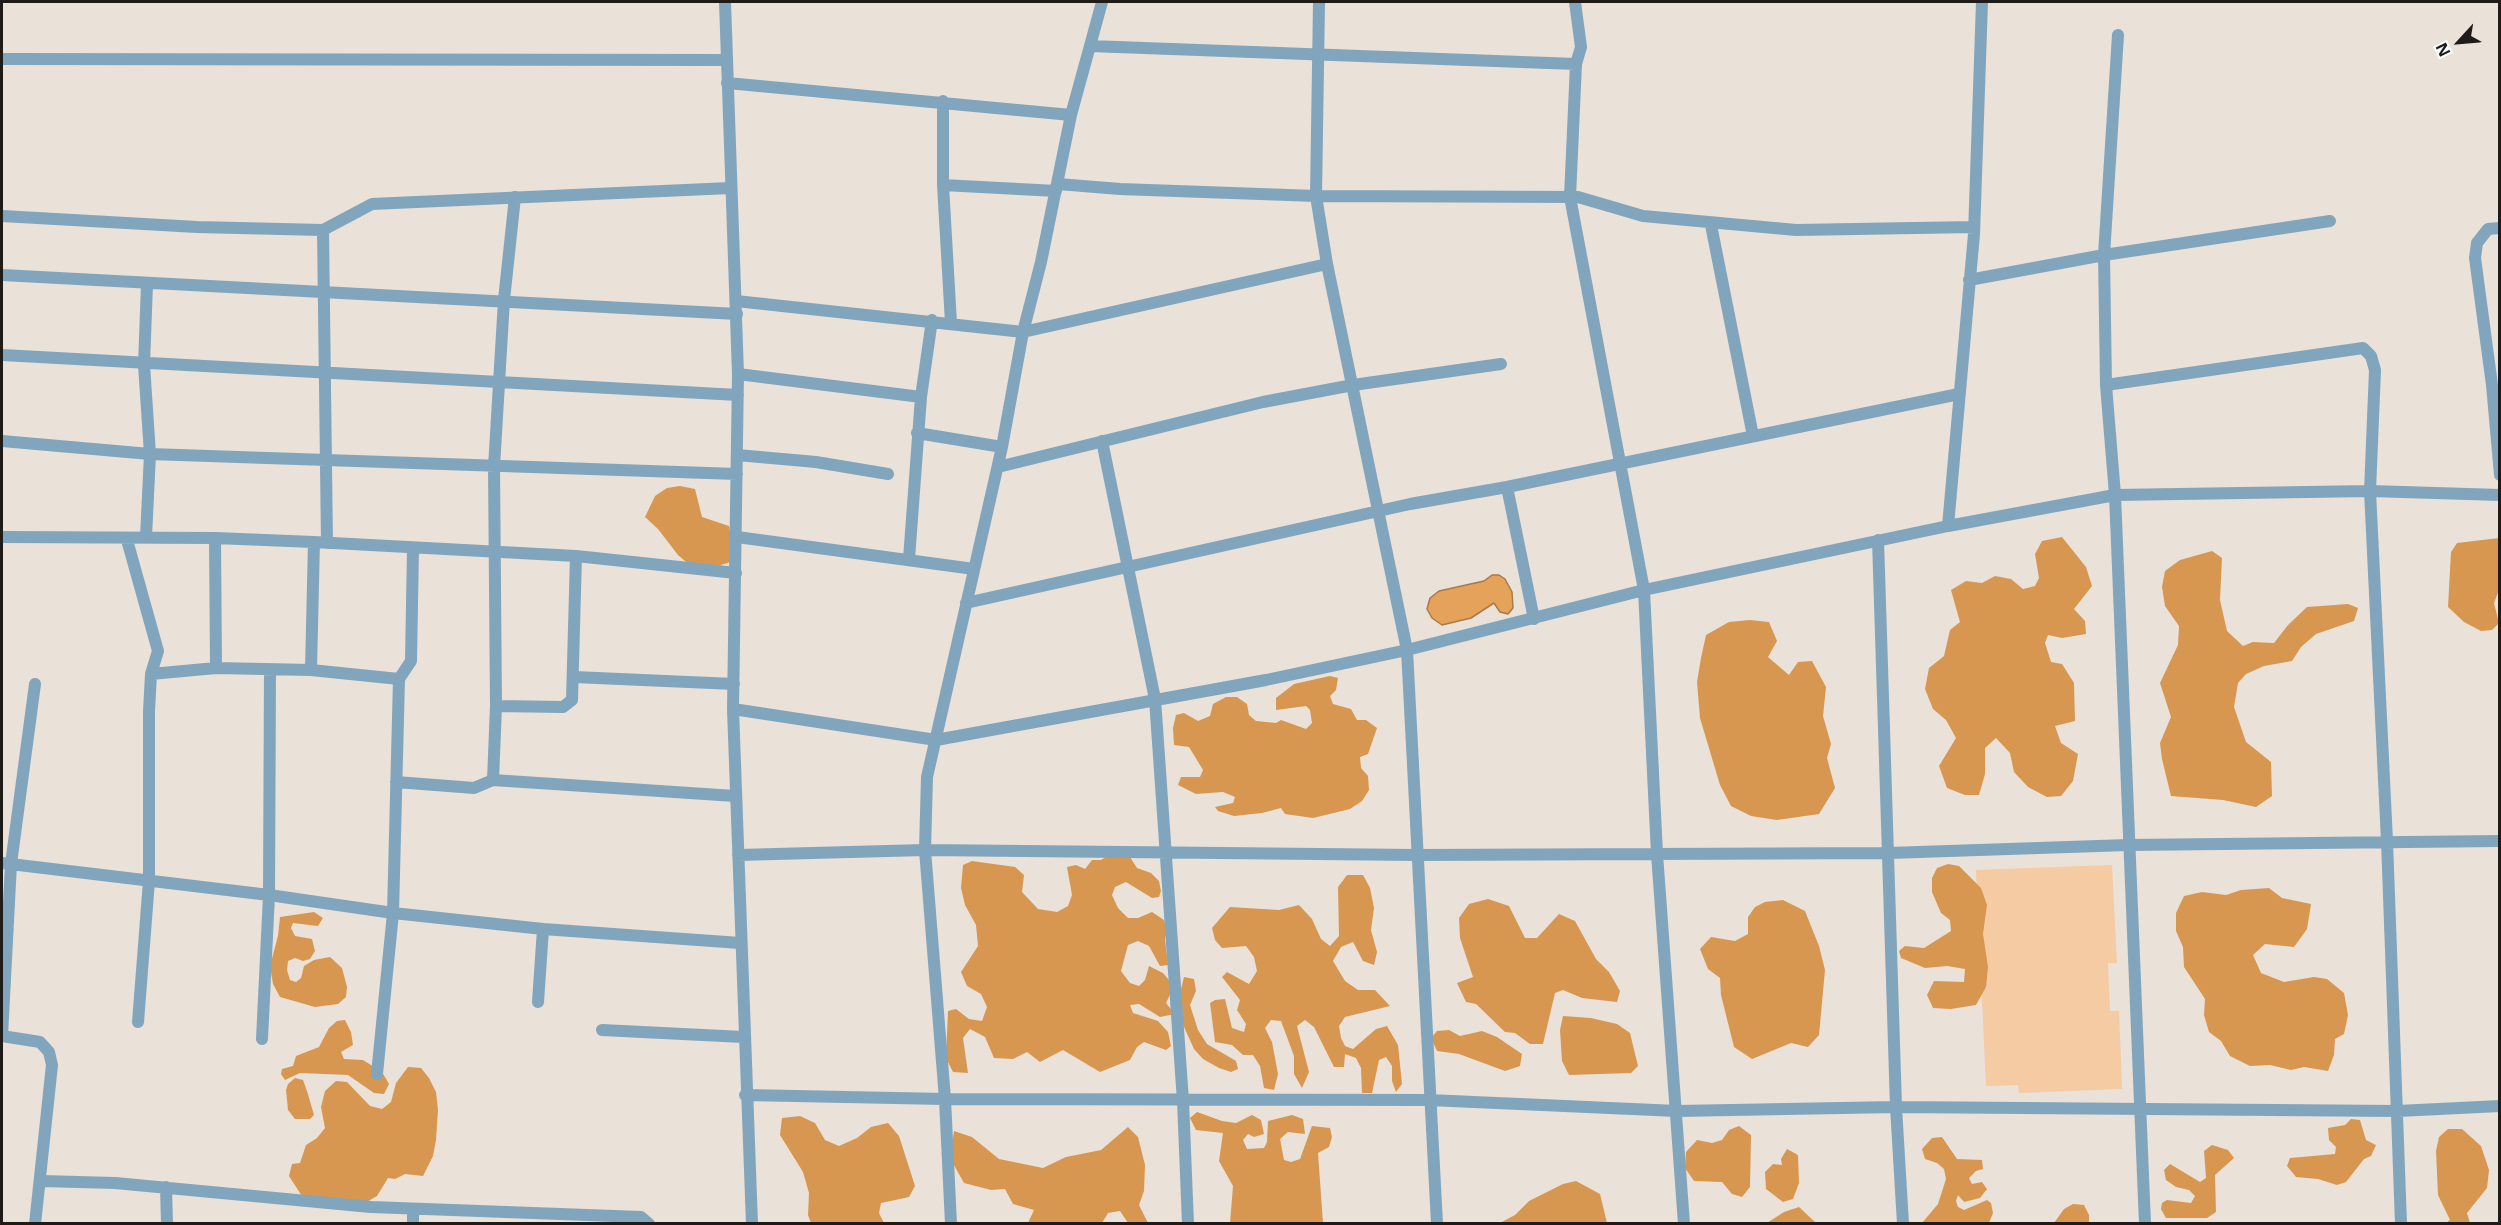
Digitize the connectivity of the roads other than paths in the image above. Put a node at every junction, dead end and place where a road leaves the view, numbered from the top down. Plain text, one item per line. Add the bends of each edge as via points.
1 (725, 2) edge
2 (1102, 2) edge
3 (1319, 2) edge
4 (1575, 2) edge
5 (1982, 2) edge
6 (2118, 35) dead end
7 (1090, 46) junction
8 (1318, 53) junction
9 (2, 59) edge
10 (727, 60) junction
11 (1576, 64) junction
12 (727, 83) junction
13 (943, 101) junction
14 (1071, 115) junction
15 (943, 185) junction
16 (730, 188) junction
17 (1057, 188) junction
18 (1316, 196) junction
19 (515, 197) junction
20 (1570, 197) junction
21 (2, 216) edge
22 (2330, 221) dead end
23 (1711, 225) junction
24 (1974, 226) junction
25 (2499, 228) edge
26 (323, 230) junction
27 (2104, 255) junction
28 (1327, 264) junction
29 (2, 275) edge
30 (1970, 280) junction
31 (147, 284) junction
32 (323, 291) junction
33 (504, 300) junction
34 (736, 307) junction
35 (932, 321) junction
36 (951, 323) junction
37 (1023, 332) junction
38 (2, 355) edge
39 (144, 364) junction
40 (1501, 364) dead end
41 (324, 374) junction
42 (738, 374) junction
43 (499, 384) junction
44 (1353, 385) junction
45 (2106, 385) junction
46 (1959, 394) junction
47 (738, 396) junction
48 (921, 397) junction
49 (917, 433) junction
50 (1753, 436) junction
51 (2, 441) edge
52 (1102, 441) junction
53 (1002, 447) junction
54 (150, 453) junction
55 (737, 455) junction
56 (326, 460) junction
57 (1621, 463) junction
58 (494, 467) junction
59 (998, 467) junction
60 (737, 474) junction
61 (888, 474) dead end
62 (2499, 475) edge
63 (1507, 487) junction
64 (2370, 491) junction
65 (2115, 495) junction
66 (2499, 495) edge
67 (1381, 512) junction
68 (1948, 526) junction
69 (2, 537) edge
70 (146, 537) junction
71 (737, 537) junction
72 (215, 538) junction
73 (128, 540) junction
74 (1878, 540) junction
75 (314, 542) junction
76 (327, 543) junction
77 (413, 549) junction
78 (495, 553) junction
79 (576, 556) junction
80 (909, 559) junction
81 (974, 569) junction
82 (1129, 569) junction
83 (736, 573) junction
84 (1644, 590) junction
85 (966, 603) junction
86 (1534, 619) junction
87 (1407, 650) junction
88 (216, 668) junction
89 (270, 670) junction
90 (311, 670) junction
91 (151, 674) junction
92 (574, 677) junction
93 (399, 679) junction
94 (35, 684) dead end
95 (734, 684) junction
96 (1155, 699) junction
97 (496, 706) junction
98 (733, 709) junction
99 (936, 740) junction
100 (493, 780) junction
101 (396, 782) junction
102 (735, 796) junction
103 (2387, 841) junction
104 (2499, 841) edge
105 (2128, 845) junction
106 (925, 850) junction
107 (1165, 852) junction
108 (1889, 853) junction
109 (1657, 854) junction
110 (738, 855) junction
111 (1418, 855) junction
112 (6, 864) edge
113 (149, 881) junction
114 (269, 895) junction
115 (393, 913) junction
116 (543, 929) junction
117 (740, 943) junction
118 (538, 1002) dead end
119 (138, 1022) dead end
120 (602, 1030) dead end
121 (2, 1036) edge
122 (743, 1037) junction
123 (262, 1039) dead end
124 (377, 1074) dead end
125 (745, 1095) junction
126 (945, 1099) junction
127 (1429, 1100) junction
128 (1183, 1101) junction
129 (2499, 1106) edge
130 (1896, 1107) junction
131 (1677, 1111) junction
132 (2140, 1111) junction
133 (2398, 1111) junction
134 (41, 1181) junction
135 (166, 1188) junction
136 (413, 1209) junction
137 (35, 1224) edge
138 (167, 1224) edge
139 (413, 1224) edge
140 (649, 1224) edge
141 (752, 1224) edge
142 (951, 1224) edge
143 (1188, 1224) edge
144 (1437, 1224) edge
145 (1684, 1224) edge
146 (1903, 1224) edge
147 (2145, 1224) edge
148 (2401, 1224) edge

1 - 10 street
2 - 7 street
3 - 8 street
4 - 11 street via 1581,34
5 - 24 street
6 - 27 street
7 - 8 street
7 - 14 street
8 - 11 street
8 - 18 street
9 - 10 street
10 - 12 street
11 - 20 street
12 - 13 street
12 - 16 street
13 - 14 street
13 - 15 street
14 - 17 street
15 - 17 street
15 - 36 street
16 - 19 street
16 - 34 street
17 - 18 street
17 - 37 street
18 - 20 street
18 - 28 street
19 - 26 street via 372,204
19 - 33 street
20 - 23 street via 1643,216
20 - 57 street
21 - 26 street
22 - 27 street
23 - 24 street via 1796,230
23 - 50 street
24 - 30 street
25 - 62 street via 2488,229 2477,243 2475,258
26 - 32 street
27 - 30 street
27 - 45 street
28 - 37 street
28 - 44 street
29 - 31 street
30 - 46 street
31 - 32 street
31 - 39 street
32 - 33 street
32 - 41 street
33 - 34 street
33 - 43 street
34 - 35 street
34 - 42 street
35 - 36 street
35 - 48 street
36 - 37 street
37 - 53 street
38 - 39 street
39 - 41 street
39 - 54 street
40 - 44 street
41 - 43 street
41 - 56 street
42 - 47 street
42 - 48 street
43 - 47 street
43 - 58 street
44 - 52 street via 1263,402
44 - 67 street
45 - 64 street via 2363,348 2371,356 2375,370
45 - 65 street
46 - 50 street
46 - 68 street
47 - 55 street
48 - 49 street
49 - 53 street
49 - 80 street
50 - 57 street
51 - 54 street
52 - 59 street
52 - 82 street
53 - 59 street
54 - 56 street
54 - 70 street
55 - 60 street
55 - 61 street
56 - 58 street
56 - 76 street
57 - 63 street
57 - 84 street
58 - 60 street
58 - 78 street
59 - 81 street
60 - 71 street
63 - 67 street
63 - 86 street
64 - 65 street
64 - 66 street
64 - 103 street
65 - 68 street
65 - 105 street
67 - 82 street
67 - 87 street
68 - 74 street
69 - 73 street
70 - 72 street
70 - 73 street
71 - 80 street
71 - 83 street
72 - 75 street
72 - 88 street
73 - 91 street via 158,651
74 - 84 street
74 - 108 street
75 - 76 street
75 - 90 street
76 - 77 street
77 - 78 street
77 - 93 street via 411,661
78 - 79 street
78 - 97 street
79 - 83 street
79 - 92 street
80 - 81 street
81 - 85 street
82 - 85 street
82 - 96 street
83 - 95 street
84 - 86 street
84 - 109 street
85 - 99 street
86 - 87 street
87 - 96 street
87 - 111 street
88 - 89 street
88 - 91 street
89 - 90 street
89 - 114 street
90 - 93 street
91 - 113 street
92 - 95 street
92 - 97 street via 572,700 563,707
93 - 101 street
94 - 112 street
95 - 98 street
96 - 99 street
96 - 107 street
97 - 100 street
98 - 99 street
98 - 102 street
99 - 106 street via 927,777
100 - 101 street via 474,788
100 - 102 street
101 - 115 street
102 - 110 street
103 - 104 street
103 - 105 street
103 - 133 street
105 - 108 street
105 - 132 street
106 - 107 street
106 - 110 street
106 - 126 street
107 - 111 street
107 - 128 street
108 - 109 street
108 - 130 street
109 - 111 street
109 - 131 street
110 - 117 street
111 - 127 street
112 - 113 street
112 - 121 street
113 - 114 street
113 - 119 street
114 - 115 street
114 - 123 street
115 - 116 street
115 - 124 street
116 - 117 street
116 - 118 street
117 - 122 street
120 - 122 street
121 - 134 street via 40,1042 49,1052 52,1065
122 - 125 street
125 - 126 street
125 - 141 street
126 - 128 street
126 - 142 street
127 - 128 street
127 - 131 street
127 - 144 street
128 - 143 street
129 - 133 street
130 - 131 street
130 - 132 street
130 - 146 street
131 - 145 street
132 - 133 street
132 - 147 street
133 - 148 street
134 - 135 street
134 - 137 street
135 - 136 street
135 - 138 street
136 - 139 street
136 - 140 street via 641,1217

